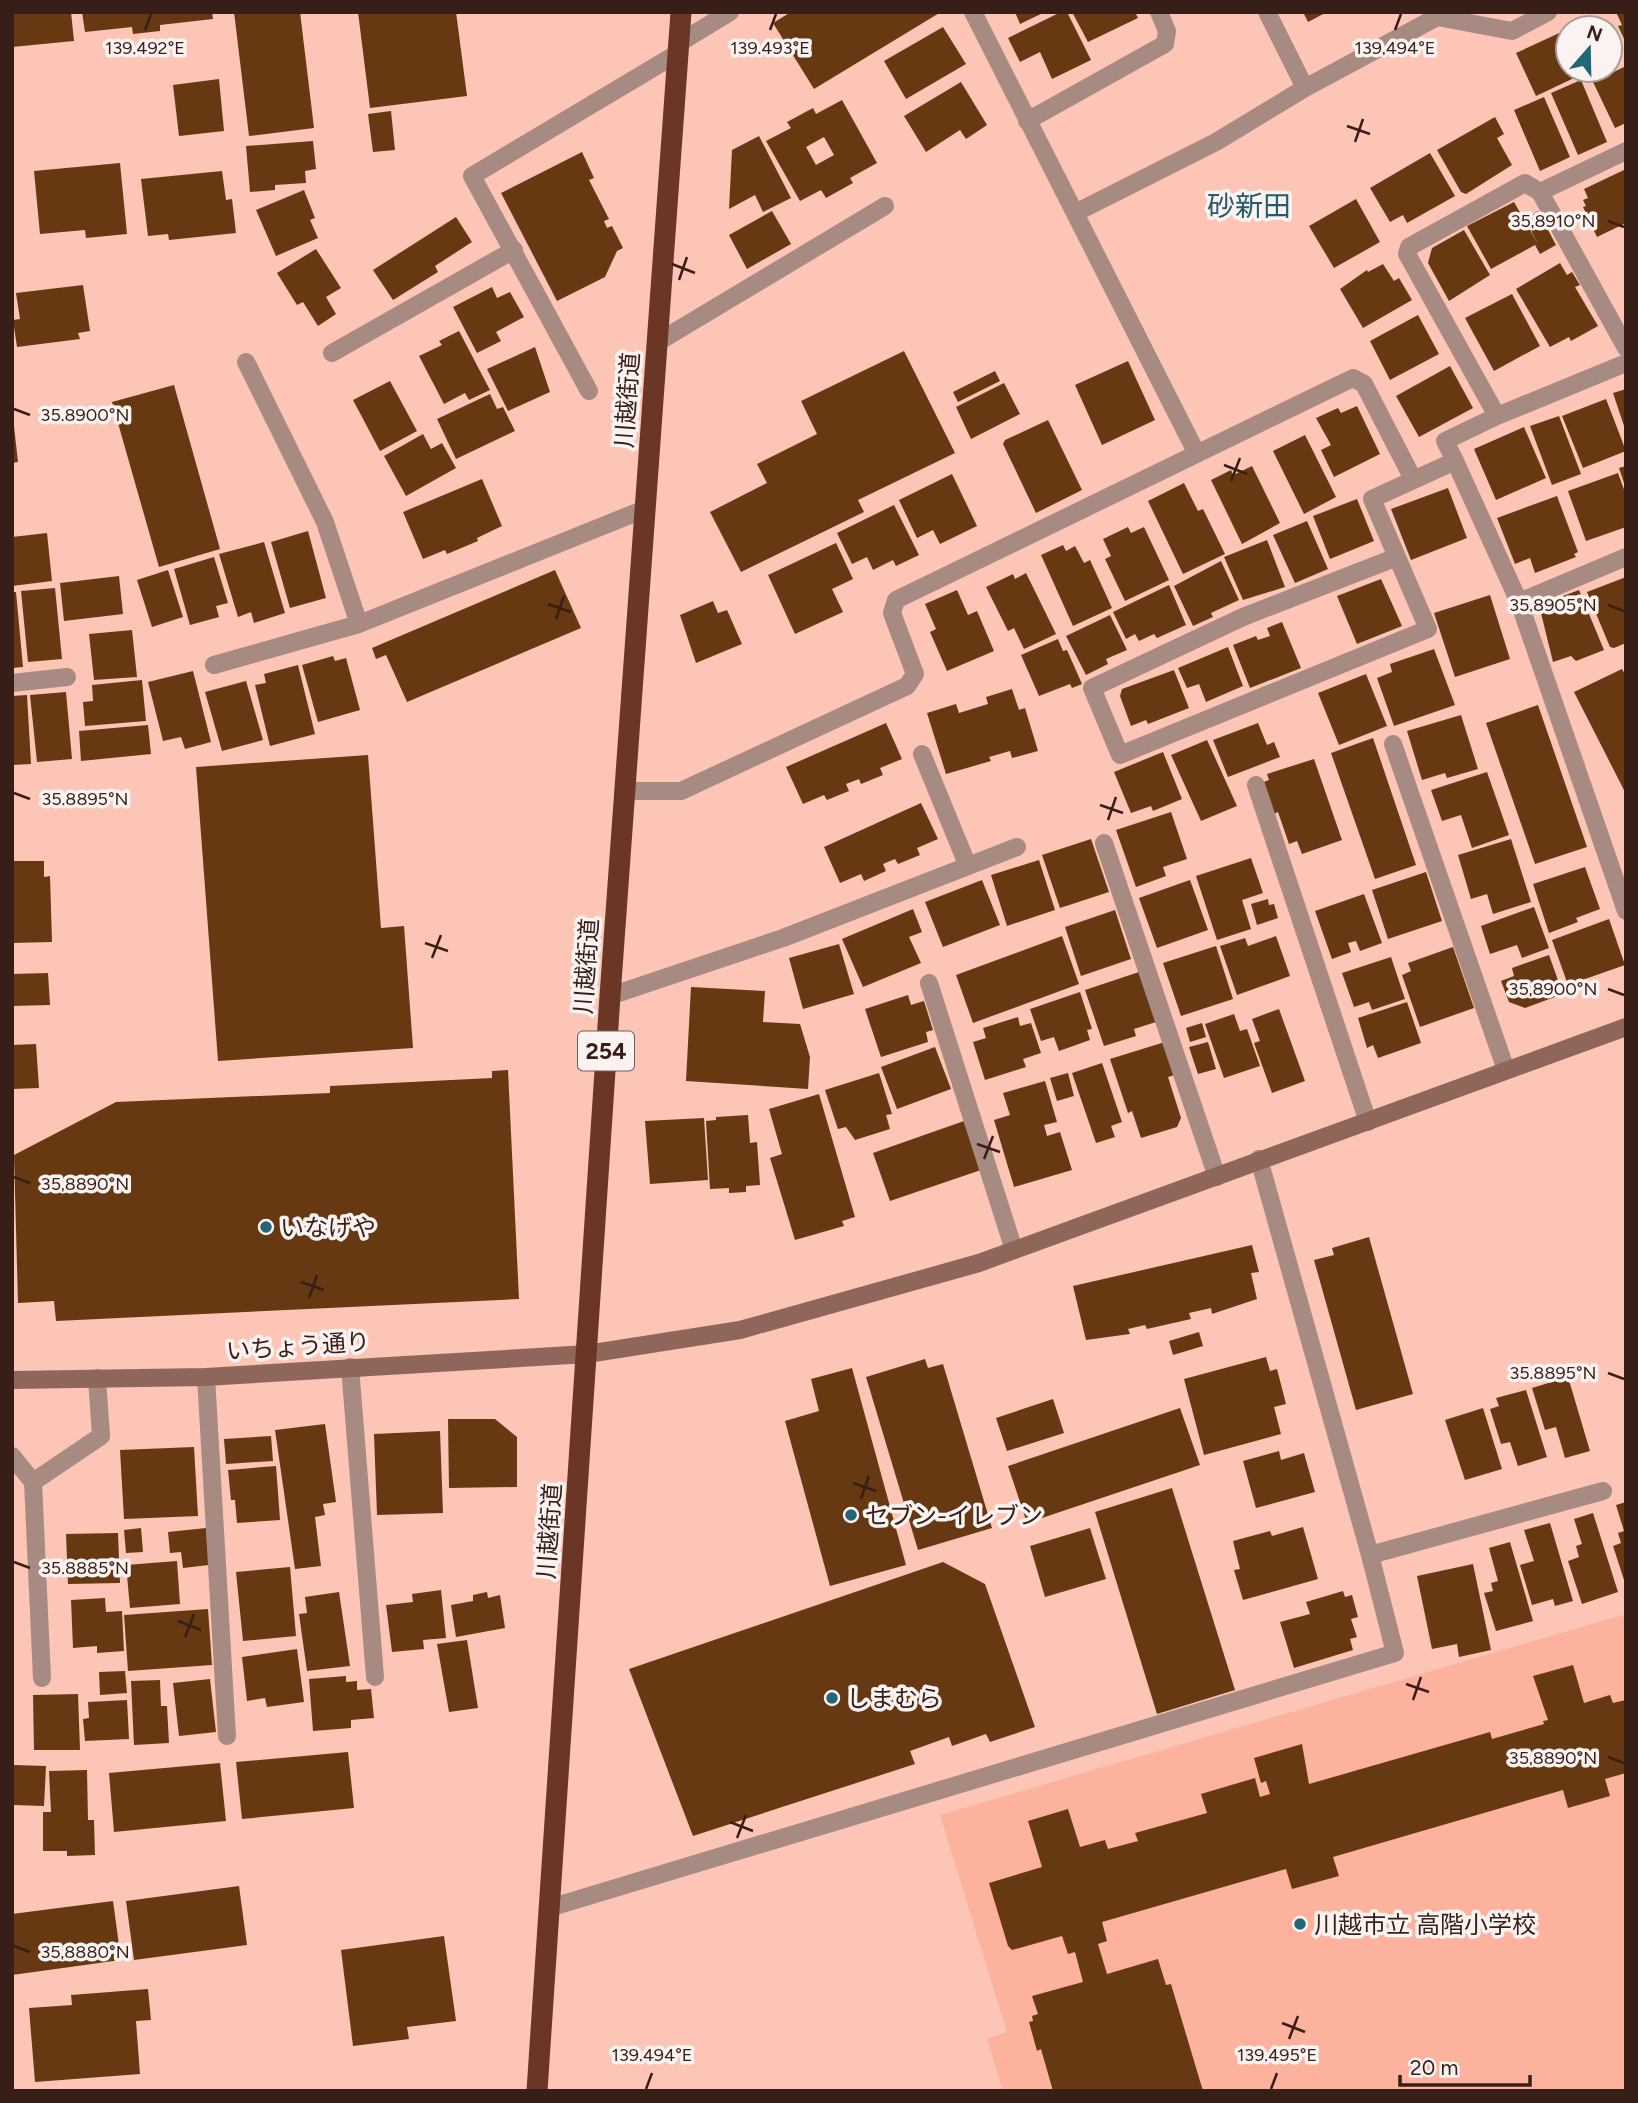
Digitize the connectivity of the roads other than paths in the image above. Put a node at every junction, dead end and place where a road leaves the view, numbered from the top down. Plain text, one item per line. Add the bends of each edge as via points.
1 (681, 12) edge
2 (730, 12) edge
3 (973, 12) edge
4 (1159, 12) edge
5 (1267, 12) edge
6 (1548, 12) edge
7 (679, 48) junction
8 (1306, 88) junction
9 (1027, 121) junction
10 (1626, 151) edge
11 (1540, 192) junction
12 (885, 206) dead end
13 (1076, 212) junction
14 (514, 250) junction
15 (658, 342) junction
16 (1626, 348) edge
17 (332, 353) dead end
18 (246, 362) dead end
19 (1626, 363) edge
20 (589, 391) dead end
21 (1497, 416) junction
22 (1197, 454) junction
23 (1455, 461) junction
24 (1413, 479) junction
25 (645, 509) junction
26 (1397, 557) junction
27 (1626, 557) edge
28 (1519, 602) junction
29 (359, 624) junction
30 (214, 665) dead end
31 (67, 677) dead end
32 (12, 682) edge
33 (1393, 744) dead end
34 (922, 754) dead end
35 (1256, 785) dead end
36 (625, 792) junction
37 (1104, 843) dead end
38 (1017, 846) dead end
39 (967, 864) junction
40 (1626, 911) edge
41 (929, 983) dead end
42 (610, 996) junction
43 (1626, 1027) edge
44 (1506, 1070) junction
45 (1368, 1122) junction
46 (1259, 1159) junction
47 (1217, 1177) junction
48 (1014, 1250) junction
49 (587, 1354) junction
50 (350, 1367) junction
51 (206, 1377) junction
52 (97, 1378) junction
53 (12, 1380) edge
54 (12, 1456) edge
55 (33, 1482) junction
56 (1603, 1491) dead end
57 (1370, 1555) junction
58 (375, 1677) dead end
59 (42, 1678) dead end
60 (227, 1736) dead end
61 (549, 1909) junction
62 (537, 2091) edge

1 - 7 highway, 川越街道 / 254
2 - 7 street
3 - 9 street
4 - 9 street via 1167,31 1165,44
5 - 8 street
6 - 8 street via 1512,31 1437,17
7 - 14 street via 472,176
7 - 15 highway, 川越街道 / 254
8 - 13 street via 1216,142
9 - 13 street
10 - 11 street
11 - 16 street
11 - 21 street via 1525,183 1409,247 1407,254
12 - 15 street
13 - 22 street
14 - 17 street
14 - 20 street
15 - 25 highway, 川越街道 / 254
18 - 29 street via 325,522
19 - 21 street
21 - 23 street via 1445,441
22 - 24 street via 1353,378 1364,384
22 - 36 street via 896,600 892,613 915,674 907,686 681,791
23 - 24 street
23 - 28 street
24 - 26 street via 1372,499
25 - 29 street
25 - 36 highway, 川越街道 / 254
26 - 26 street via 1428,629 1120,755 1091,688 1243,617
27 - 28 street
28 - 40 street
29 - 30 street
31 - 32 street
33 - 44 street
34 - 39 street
35 - 45 street
36 - 42 highway, 川越街道 / 254
37 - 47 street
38 - 39 street
39 - 42 street via 783,938
41 - 48 street
42 - 49 highway, 川越街道 / 254
43 - 44 street, いちょう通り
44 - 45 street, いちょう通り
45 - 46 street, いちょう通り
46 - 47 street, いちょう通り
46 - 57 street
47 - 48 street, いちょう通り
48 - 49 street, いちょう通り via 740,1330
49 - 50 street, いちょう通り
49 - 61 highway, 川越街道 / 254
50 - 51 street, いちょう通り
50 - 58 street
51 - 52 street, いちょう通り
51 - 60 street
52 - 53 street, いちょう通り
52 - 55 street via 101,1436
54 - 55 street
55 - 59 street
56 - 57 street
57 - 61 street via 1395,1653
61 - 62 highway, 川越街道 / 254

